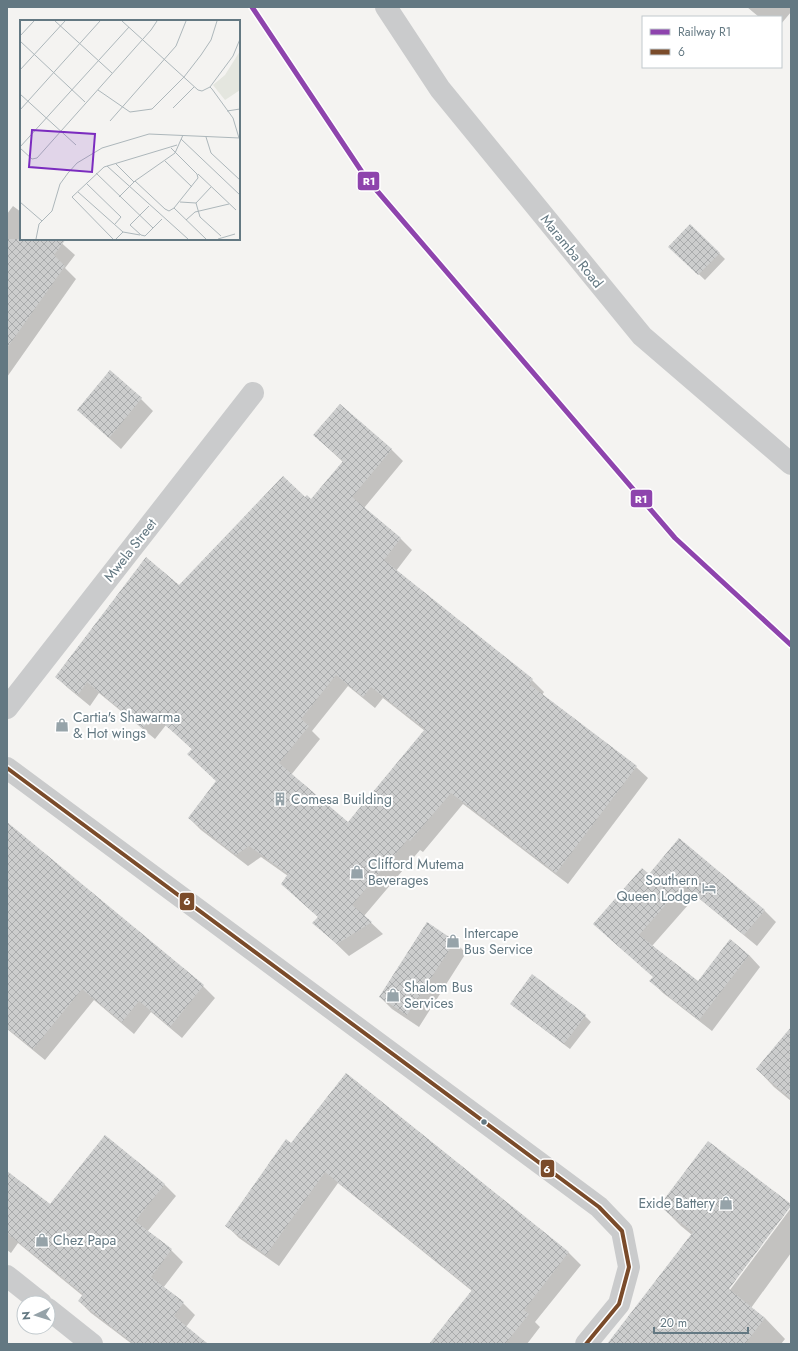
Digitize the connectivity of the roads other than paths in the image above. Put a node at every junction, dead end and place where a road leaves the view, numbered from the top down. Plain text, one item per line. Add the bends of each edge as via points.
1 (386, 7) edge
2 (252, 393) dead end
3 (791, 464) edge
4 (7, 708) edge
5 (7, 768) edge
6 (7, 1276) edge
7 (30, 1295) edge
8 (56, 1315) edge
9 (92, 1344) edge
10 (586, 1344) edge

1 - 3 street, Maramba Road via 440,89 642,336
2 - 4 street, Mwela Street
5 - 10 street via 599,1207 622,1231 629,1267 619,1304
6 - 7 street
8 - 9 street

